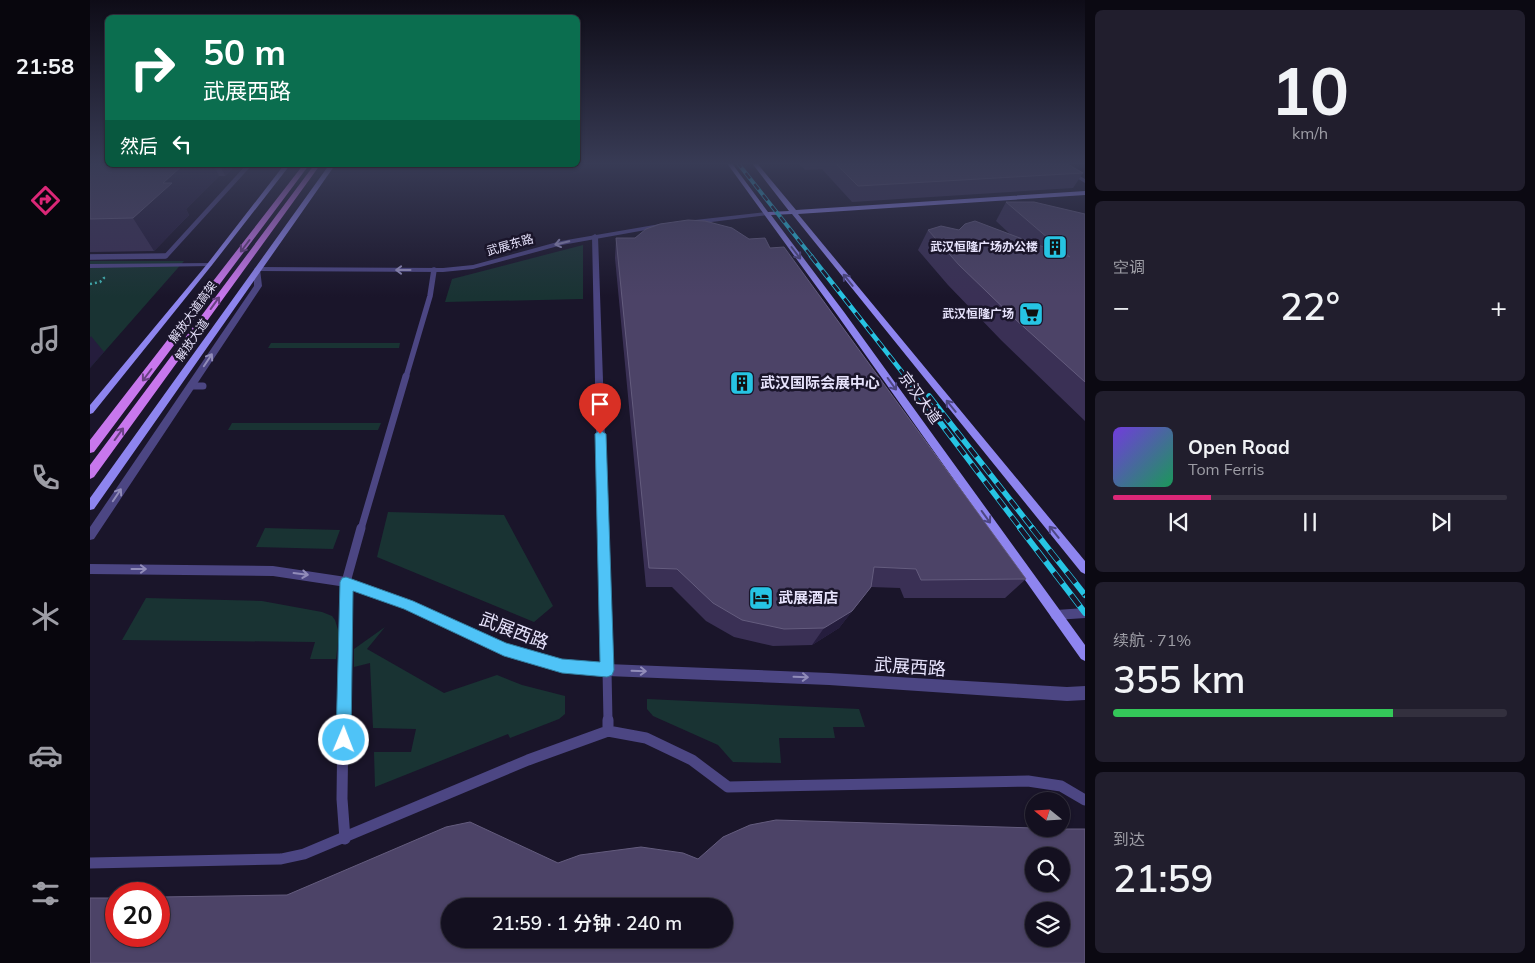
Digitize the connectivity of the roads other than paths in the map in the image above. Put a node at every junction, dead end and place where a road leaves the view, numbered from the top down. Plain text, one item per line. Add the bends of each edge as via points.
1 (211, 207) edge
2 (254, 207) edge
3 (274, 207) edge
4 (286, 207) edge
5 (302, 207) edge
6 (761, 207) edge
7 (788, 207) edge
8 (892, 207) edge
9 (766, 214) junction
10 (794, 214) junction
11 (688, 223) edge
12 (678, 224) edge
13 (595, 236) junction
14 (90, 257) edge
15 (210, 264) junction
16 (90, 266) edge
17 (257, 269) junction
18 (434, 270) junction
19 (191, 386) junction
20 (203, 386) dead end
21 (90, 411) edge
22 (90, 450) edge
23 (90, 474) edge
24 (90, 506) edge
25 (90, 536) edge
26 (90, 569) edge
27 (1085, 569) edge
28 (346, 582) junction
29 (1085, 613) edge
30 (1056, 615) junction
31 (1085, 654) edge
32 (607, 670) junction
33 (1085, 693) edge
34 (608, 731) junction
35 (1085, 800) edge
36 (345, 839) junction
37 (90, 864) edge

1 - 14 lane via 166,256
2 - 15 main road
3 -> 22 main road, 解放大道高架
23 -> 4 main road, 解放大道高架
5 - 17 main road, 解放大道
6 - 9 main road, 京汉大道
7 - 10 main road, 京汉大道
8 - 10 main road
9 - 10 main road
9 - 11 street
9 -> 30 main road, 京汉大道
27 -> 10 main road, 京汉大道
12 - 13 street, 武展东路
13 -> 18 street, 武展东路 via 473,267
13 - 32 street
15 - 16 street
15 - 21 main road
18 -> 17 street, 武展东路
19 -> 17 street via 258,286
17 - 24 main road, 解放大道
18 - 28 lane via 430,296
19 - 20 lane
25 -> 19 street
26 -> 28 street, 武展西路 via 264,570
28 - 32 street, 武展西路 via 408,605 504,650 562,666
28 - 36 lane via 342,799
29 - 30 street
30 - 31 main road, 京汉大道
32 -> 33 street, 武展西路 via 829,678
32 - 34 lane
34 - 35 lane via 646,738 692,760 728,787 1028,781 1061,786
34 - 36 lane via 528,760
36 - 37 lane via 282,859

